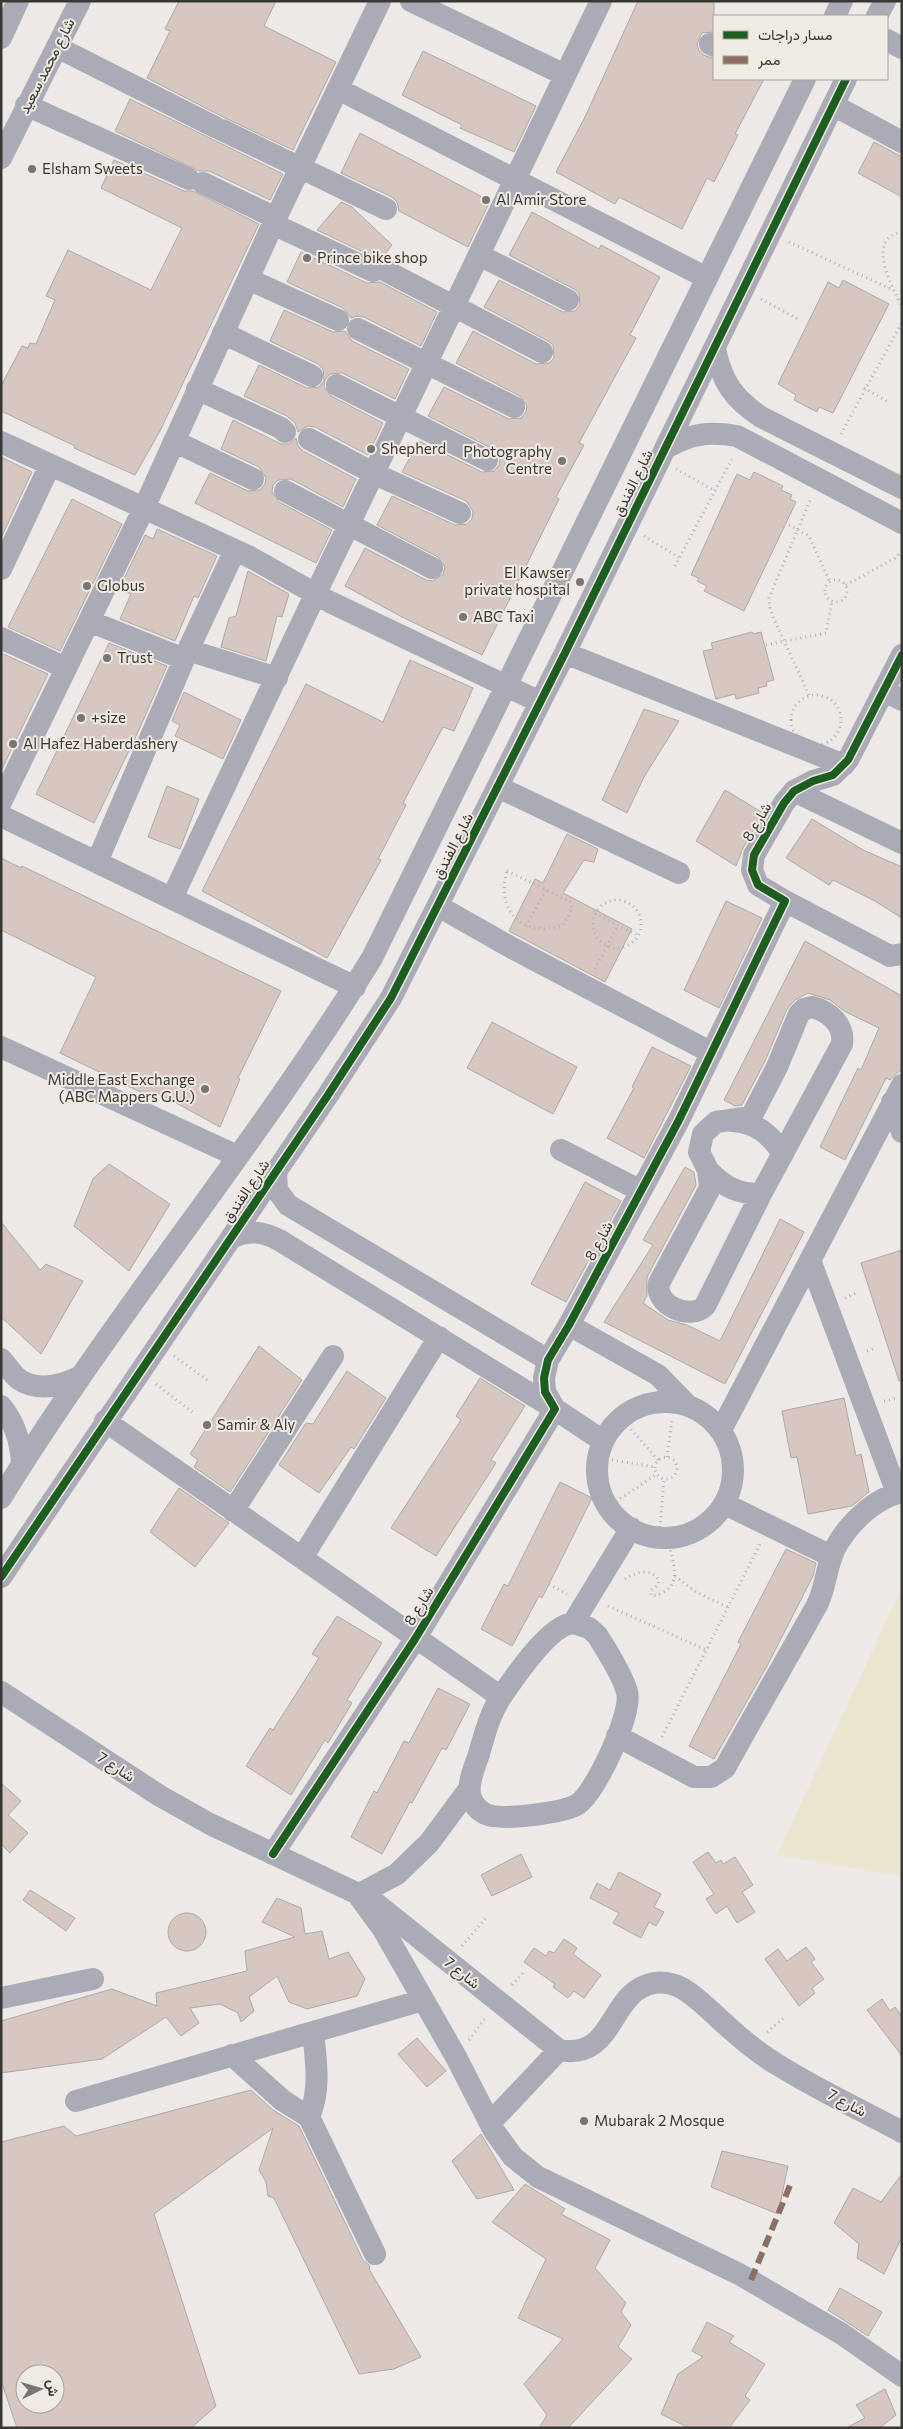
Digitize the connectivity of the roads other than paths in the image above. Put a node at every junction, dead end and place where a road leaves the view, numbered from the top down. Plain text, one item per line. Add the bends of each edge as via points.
1 (80, 1) edge
2 (380, 1) edge
3 (412, 1) edge
4 (601, 1) edge
5 (842, 1) edge
6 (885, 1) edge
7 (17, 2) edge
8 (835, 15) edge
9 (878, 15) edge
10 (1, 38) edge
11 (888, 41) edge
12 (57, 47) junction
13 (902, 48) edge
14 (565, 75) junction
15 (846, 80) edge
16 (799, 81) edge
17 (338, 89) junction
18 (26, 105) junction
19 (833, 105) junction
20 (902, 142) edge
21 (1, 158) edge
22 (300, 167) junction
23 (516, 179) junction
24 (386, 209) dead end
25 (275, 221) junction
26 (479, 255) junction
27 (248, 278) junction
28 (707, 278) junction
29 (568, 300) dead end
30 (454, 308) junction
31 (338, 320) dead end
32 (358, 329) dead end
33 (223, 333) junction
34 (715, 349) junction
35 (542, 352) dead end
36 (427, 364) junction
37 (312, 376) dead end
38 (337, 385) dead end
39 (197, 389) junction
40 (514, 407) dead end
41 (401, 418) junction
42 (285, 432) dead end
43 (309, 439) dead end
44 (174, 441) junction
45 (1, 442) edge
46 (663, 454) junction
47 (487, 460) dead end
48 (50, 465) junction
49 (375, 474) junction
50 (254, 479) dead end
51 (902, 488) edge
52 (285, 491) dead end
53 (144, 508) junction
54 (460, 512) dead end
55 (902, 523) edge
56 (350, 524) junction
57 (235, 550) junction
58 (432, 568) dead end
59 (1, 569) edge
60 (316, 593) junction
61 (89, 621) junction
62 (1, 638) edge
63 (565, 653) junction
64 (186, 654) junction
65 (902, 655) edge
66 (66, 668) junction
67 (277, 678) junction
68 (507, 685) junction
69 (893, 695) edge
70 (540, 702) junction
71 (844, 765) junction
72 (498, 787) junction
73 (794, 791) junction
74 (1, 802) edge
75 (1, 816) edge
76 (902, 843) edge
77 (97, 862) junction
78 (679, 873) dead end
79 (172, 898) junction
80 (785, 901) junction
81 (438, 906) junction
82 (902, 954) edge
83 (355, 987) junction
84 (1, 1048) edge
85 (712, 1053) junction
86 (297, 1073) junction
87 (897, 1093) edge
88 (328, 1095) junction
89 (679, 1120) junction
90 (726, 1121) junction
91 (902, 1132) edge
92 (703, 1134) junction
93 (561, 1150) dead end
94 (783, 1154) junction
95 (237, 1156) junction
96 (708, 1170) junction
97 (276, 1172) junction
98 (641, 1191) junction
99 (761, 1194) junction
100 (230, 1238) junction
101 (810, 1260) junction
102 (569, 1325) junction
103 (439, 1337) junction
104 (333, 1356) dead end
105 (1, 1359) edge
106 (548, 1360) junction
107 (81, 1376) junction
108 (681, 1404) junction
109 (1, 1406) edge
110 (555, 1408) junction
111 (105, 1421) junction
112 (721, 1430) junction
113 (601, 1449) junction
114 (22, 1465) junction
115 (899, 1492) edge
116 (1, 1498) edge
117 (724, 1504) junction
118 (233, 1511) junction
119 (631, 1528) junction
120 (831, 1556) junction
121 (302, 1558) junction
122 (1, 1577) edge
123 (573, 1623) junction
124 (415, 1639) junction
125 (1, 1692) edge
126 (500, 1697) junction
127 (617, 1736) junction
128 (469, 1790) junction
129 (273, 1854) junction
130 (358, 1895) junction
131 (93, 1979) dead end
132 (1, 1998) edge
133 (423, 2000) junction
134 (313, 2032) junction
135 (559, 2050) junction
136 (232, 2056) junction
137 (76, 2101) dead end
138 (309, 2117) junction
139 (490, 2123) junction
140 (902, 2132) edge
141 (375, 2254) dead end
142 (902, 2376) edge

1 - 12 street, شارع محمد سعيد
2 - 17 street
3 - 14 street
4 - 14 street
5 - 8 street
6 - 9 street
7 - 10 street
11 - 13 street
12 - 18 street, شارع محمد سعيد
12 - 22 street
14 - 23 street
15 - 19 street, شارع الفندق
16 - 28 street, شارع الفندق
17 - 22 street
17 - 23 street
18 - 21 street, شارع محمد سعيد
18 - 25 street via 196,181
19 - 20 street
19 - 34 street, شارع الفندق
22 - 24 street
22 - 25 street
23 - 26 street
23 - 28 street
25 - 27 street
25 - 30 street
26 - 29 street
26 - 30 street
27 - 31 street
27 - 33 street
28 - 68 street, شارع الفندق
30 - 35 street
30 - 36 street
32 - 36 street
33 - 37 street
33 - 39 street
34 - 46 street, شارع الفندق
34 - 51 street via 719,370 729,389 744,405 761,417
36 - 40 street
36 - 41 street
38 - 41 street
39 - 42 street
39 - 44 street
41 - 47 street
41 - 49 street
43 - 49 street
44 - 50 street
44 - 53 street
45 - 48 street
46 - 55 street via 682,439 700,433 718,432 743,439
46 - 63 street, شارع الفندق
48 - 53 street
48 - 59 street
49 - 54 street
49 - 56 street
52 - 56 street
53 - 57 street
53 - 61 street
56 - 58 street
56 - 60 street
57 - 60 street
57 - 64 street
60 - 67 street
60 - 68 street
61 - 64 street
61 - 66 street
62 - 66 street
63 - 70 street, شارع الفندق
63 - 71 street
64 - 67 street
64 - 77 street
65 - 69 street, شارع 8
66 - 74 street
67 - 79 street
68 - 70 street
68 - 83 street, شارع الفندق
69 - 71 street, شارع 8
70 - 72 street, شارع الفندق
71 - 73 street, شارع 8 via 833,775
72 - 78 street
72 - 81 street, شارع الفندق
73 - 76 street
73 - 80 street, شارع 8 via 754,855 752,870 758,885
75 - 77 street
77 - 79 street
79 - 83 street
80 - 82 street via 890,956
80 - 85 street, شارع 8
81 - 85 street
81 - 88 street, شارع الفندق via 391,998
83 - 86 street, شارع الفندق
84 - 95 street
85 - 89 street, شارع 8
86 - 88 street
86 - 95 street, شارع الفندق
87 - 91 street
87 - 101 street
88 - 97 street, شارع الفندق
89 - 92 street
89 - 98 street, شارع 8
90 - 92 street via 716,1122
90 - 94 street via 760,1128 774,1139
90 - 94 street via 751,1117 804,1009 815,1008 835,1019 843,1038 842,1044
92 - 96 street via 700,1152
93 - 98 street
94 - 99 street
95 - 107 street, شارع الفندق
96 - 99 street via 718,1182 731,1189
96 - 99 street via 710,1188 659,1283 659,1294 664,1302 690,1313 705,1306
97 - 100 street, شارع الفندق
97 - 106 street via 276,1190 288,1206
98 - 102 street, شارع 8
100 - 103 street via 242,1233 268,1234
100 - 111 street, شارع الفندق
101 - 112 street
101 - 115 street
102 - 106 street, شارع 8
102 - 108 street via 658,1375 674,1389
103 - 110 street
103 - 121 street
104 - 118 street
105 - 107 street via 19,1380 34,1386 50,1387
106 - 110 street, شارع 8 via 544,1378 546,1392
107 - 114 street, شارع الفندق
108 - 112 street via 706,1414
108 - 113 street via 666,1401 646,1404 629,1412 614,1425
109 - 114 street via 21,1445
110 - 113 street
110 - 124 street, شارع 8
111 - 118 street
111 - 122 street, شارع الفندق
112 - 117 street via 732,1454 733,1479
113 - 119 street via 599,1486 608,1507
114 - 116 street, شارع الفندق
115 - 120 street via 873,1505 838,1543
117 - 119 street via 710,1522 690,1534 663,1538 644,1535
117 - 120 street
118 - 121 street
119 - 123 street
120 - 127 street via 817,1603 725,1768 711,1777 694,1777
121 - 124 street
123 - 126 street via 561,1626 524,1665
123 - 127 street via 589,1628 597,1635 627,1692 626,1716
124 - 126 street
124 - 129 street, شارع 8
125 - 129 street, شارع 7 via 160,1796
126 - 128 street via 488,1720
127 - 128 street via 589,1794 565,1810 492,1816 476,1807
128 - 130 street via 429,1844 404,1868
129 - 130 street, شارع 7
130 - 133 street via 383,1930
130 - 135 street, شارع 7 via 385,1910
131 - 132 street
133 - 134 street
133 - 139 street
134 - 136 street
134 - 138 street via 317,2084
135 - 139 street
135 - 140 street, شارع 7 via 578,2051 591,2047 601,2039 630,1996 641,1987 669,1983 694,1996 777,2065
136 - 137 street
136 - 138 street via 282,2100
138 - 141 street
139 - 142 street via 513,2156 538,2177 739,2274 842,2334

